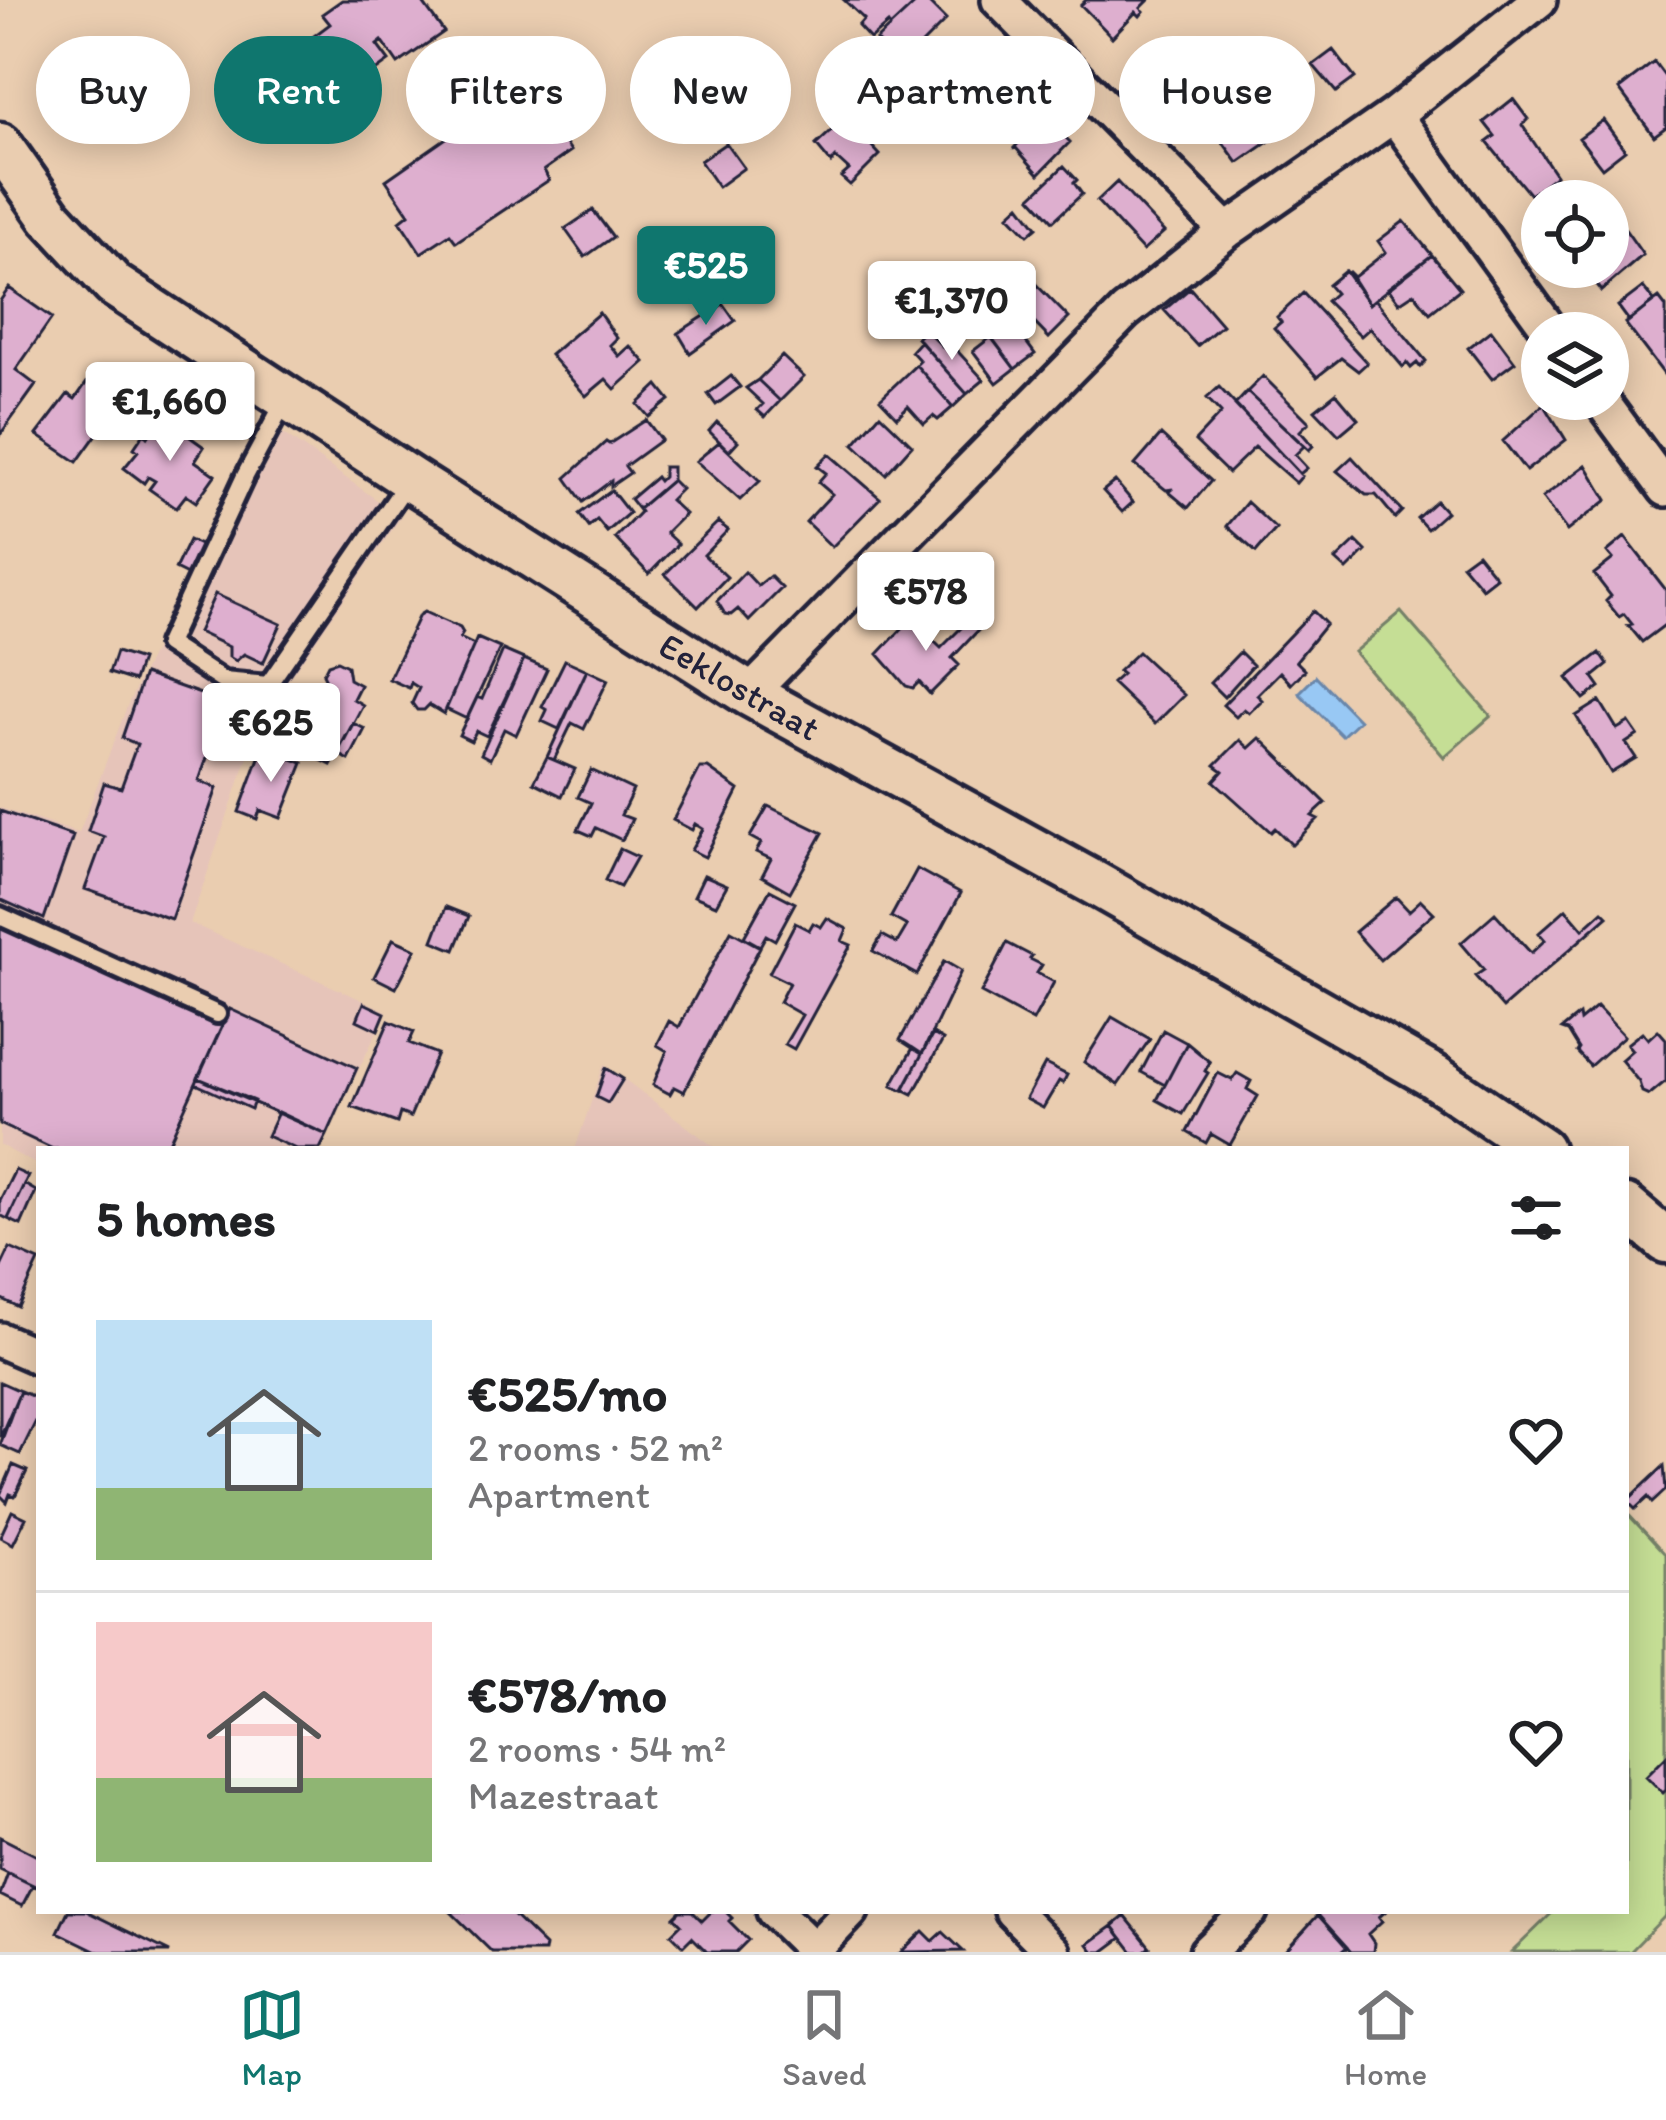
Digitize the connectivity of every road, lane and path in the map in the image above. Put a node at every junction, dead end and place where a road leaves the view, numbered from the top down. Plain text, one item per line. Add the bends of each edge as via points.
1 (999, 0) edge
2 (1539, 0) edge
3 (1394, 116) junction
4 (0, 145) edge
5 (1227, 231) junction
6 (1537, 312) edge
7 (287, 397) junction
8 (1615, 420) edge
9 (410, 479) junction
10 (1666, 489) edge
11 (749, 694) junction
12 (0, 916) edge
13 (217, 1014) dead end
14 (1536, 1146) edge
15 (1629, 1210) edge
16 (1666, 1241) edge
17 (0, 1340) edge
18 (36, 1356) edge
19 (777, 1914) edge
20 (848, 1914) edge
21 (1015, 1914) edge
22 (1247, 1914) edge
23 (813, 1951) edge
24 (1053, 1952) edge
25 (1207, 1952) edge

1 - 5 street
2 - 3 street
3 - 5 street
3 - 6 street
4 - 7 street, Eeklostraat via 50,216 114,285
5 - 11 street via 1116,321
7 - 9 street, Eeklostraat
7 - 9 lane via 167,644 223,681 268,685
8 - 10 street
9 - 11 street, Eeklostraat
11 - 14 street, Eeklostraat via 1419,1068
12 - 13 lane
15 - 16 street
17 - 18 street
19 - 23 street
20 - 23 street
21 - 24 street
22 - 25 street

